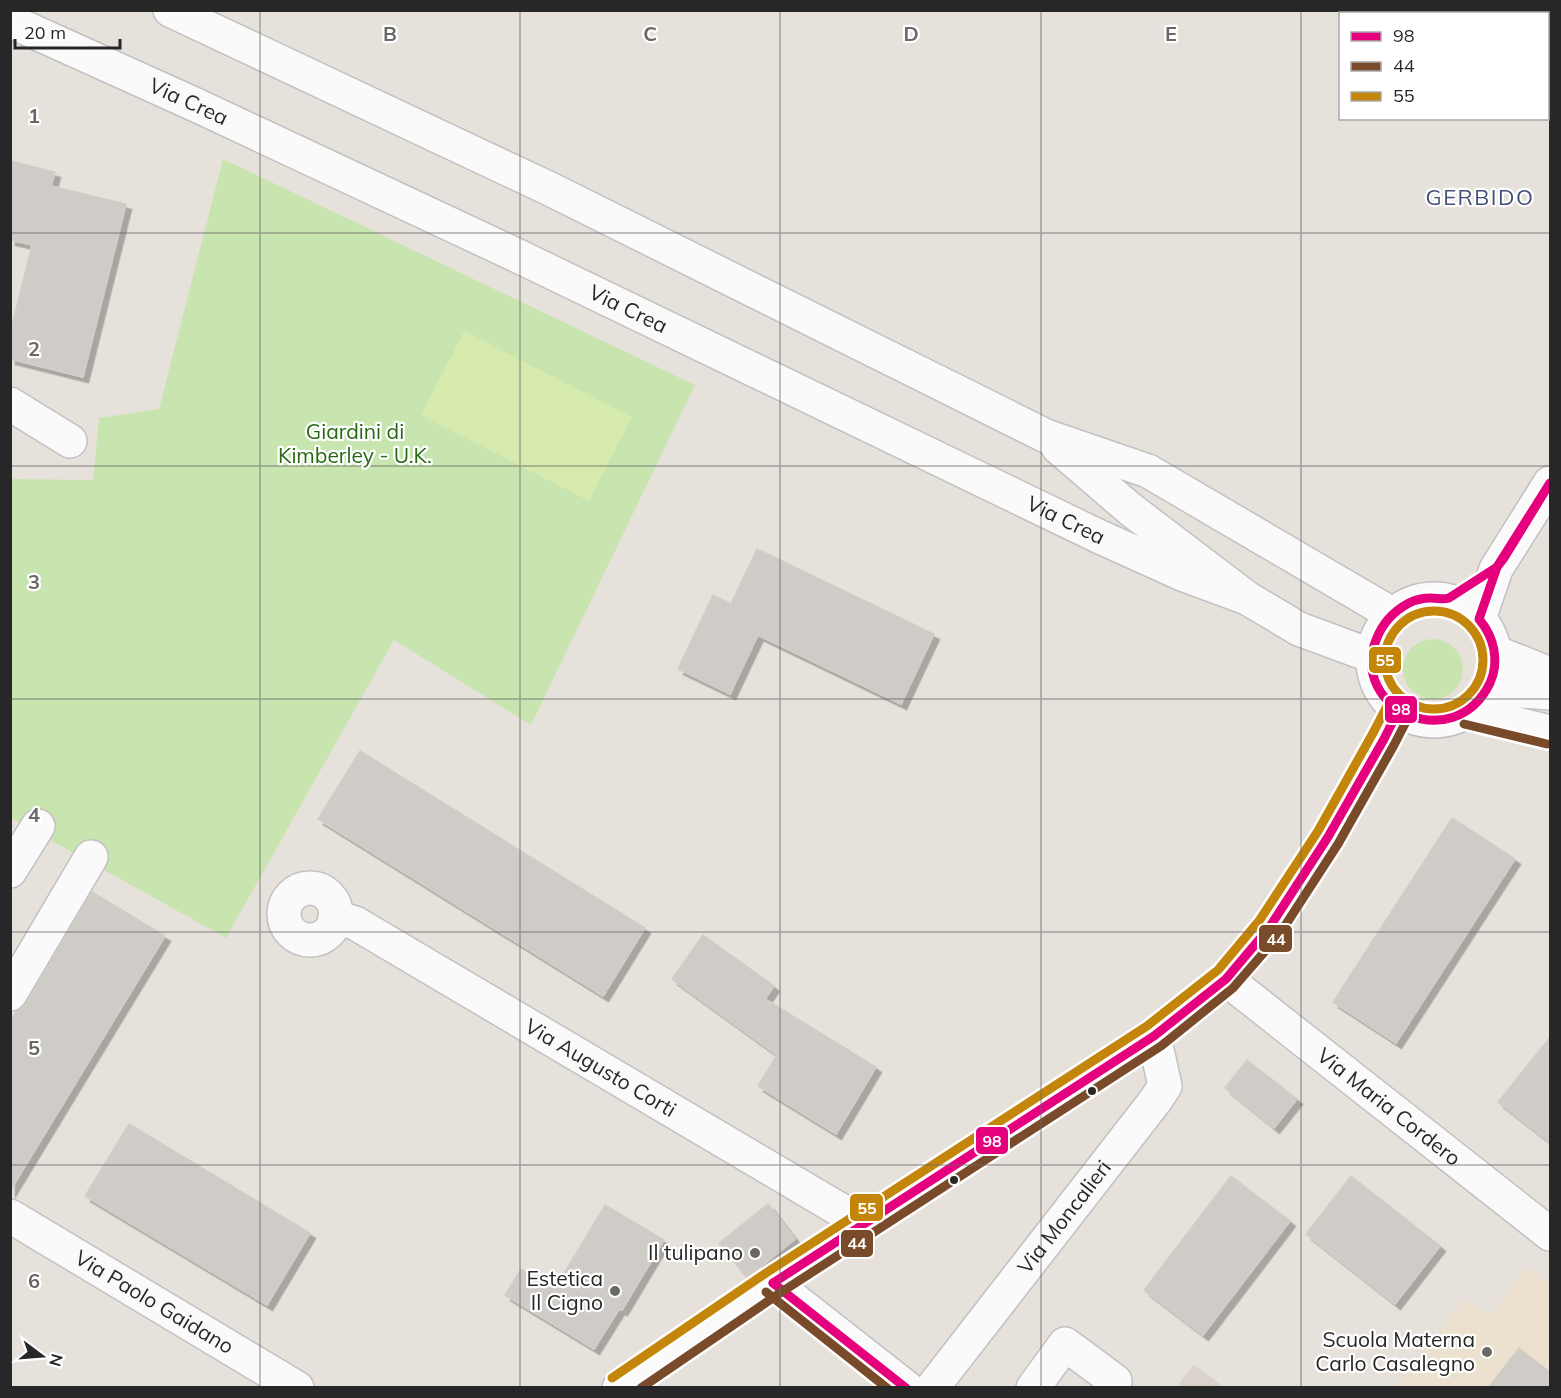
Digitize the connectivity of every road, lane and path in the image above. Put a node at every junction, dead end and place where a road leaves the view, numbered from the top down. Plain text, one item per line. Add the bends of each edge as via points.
1 (170, 10) edge
2 (10, 21) edge
3 (10, 404) edge
4 (1046, 436) junction
5 (70, 441) dead end
6 (1551, 483) edge
7 (1496, 569) junction
8 (1247, 598) junction
9 (1447, 599) junction
10 (1392, 614) junction
11 (1479, 618) junction
12 (1495, 652) junction
13 (1372, 656) junction
14 (1551, 674) edge
15 (1551, 693) edge
16 (1477, 700) junction
17 (1398, 711) junction
18 (1551, 732) edge
19 (38, 826) dead end
20 (92, 857) dead end
21 (10, 871) edge
22 (336, 917) dead end
23 (1226, 979) junction
24 (10, 994) edge
25 (1154, 1036) junction
26 (10, 1216) edge
27 (864, 1224) junction
28 (1551, 1234) edge
29 (773, 1283) junction
30 (297, 1388) edge
31 (619, 1388) edge
32 (907, 1388) edge
33 (932, 1388) edge
34 (1033, 1388) edge
35 (1109, 1388) edge

1 - 4 street, Via Crea via 550,189
2 - 8 street, Via Crea via 518,256 1098,536
3 - 5 street
4 - 8 street, Via Crea via 1130,509
4 - 10 street, Via Crea via 1148,471
6 - 7 street
7 - 9 street
7 - 11 street
8 - 13 street, Via Crea via 1299,629
9 - 10 street via 1409,603
9 - 11 street
10 - 13 street via 1378,633
11 - 12 street via 1490,634
12 - 14 street
12 - 16 street via 1494,671
13 - 17 street via 1374,677 1383,696
15 - 16 street
16 - 17 street via 1450,720 1414,719
16 - 18 street
17 - 23 street via 1316,855 1269,928
19 - 21 street
20 - 24 street
22 - 27 street, Via Augusto Corti via 355,923
23 - 25 street
23 - 28 street, Via Maria Cordero
25 - 27 street
25 - 33 street, Via Moncalieri via 1164,1086 1155,1101
26 - 30 street, Via Paolo Gaidano
27 - 29 street
29 - 31 street
29 - 32 street
34 - 35 street via 1065,1344 1115,1381

